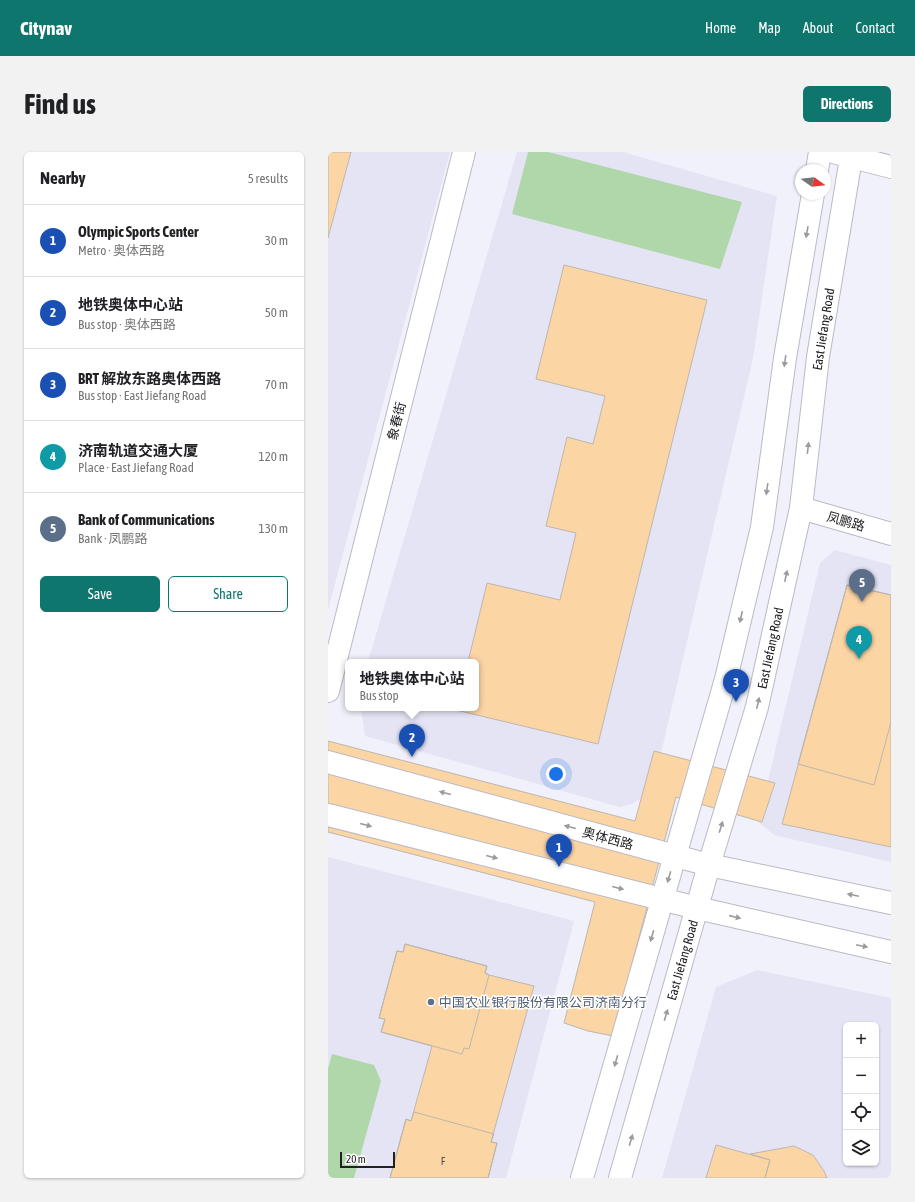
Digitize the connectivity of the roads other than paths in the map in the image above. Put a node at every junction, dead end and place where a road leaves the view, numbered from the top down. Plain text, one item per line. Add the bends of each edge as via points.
1 (464, 152) edge
2 (820, 152) edge
3 (845, 154) edge
4 (818, 164) edge
5 (891, 168) edge
6 (812, 200) edge
7 (801, 508) junction
8 (891, 534) edge
9 (328, 691) edge
10 (328, 762) edge
11 (328, 815) edge
12 (675, 856) junction
13 (709, 865) junction
14 (663, 899) junction
15 (891, 904) edge
16 (697, 908) junction
17 (891, 952) edge
18 (582, 1178) edge
19 (620, 1178) edge

1 - 9 main road, 象春街
2 - 4 main road
3 - 5 main road
7 -> 3 main road, East Jiefang Road
6 -> 12 main road via 785,358 762,527 726,679
7 - 8 main road, 凤鹏路
13 -> 7 main road, East Jiefang Road via 757,707
12 -> 10 main road, 奥体西路
11 -> 14 main road via 439,845
12 - 13 main road, 奥体西路
12 -> 14 main road
15 -> 13 main road, 奥体西路
13 - 16 main road, East Jiefang Road
14 - 16 main road
14 -> 18 main road
16 -> 17 main road
19 -> 16 main road, East Jiefang Road

